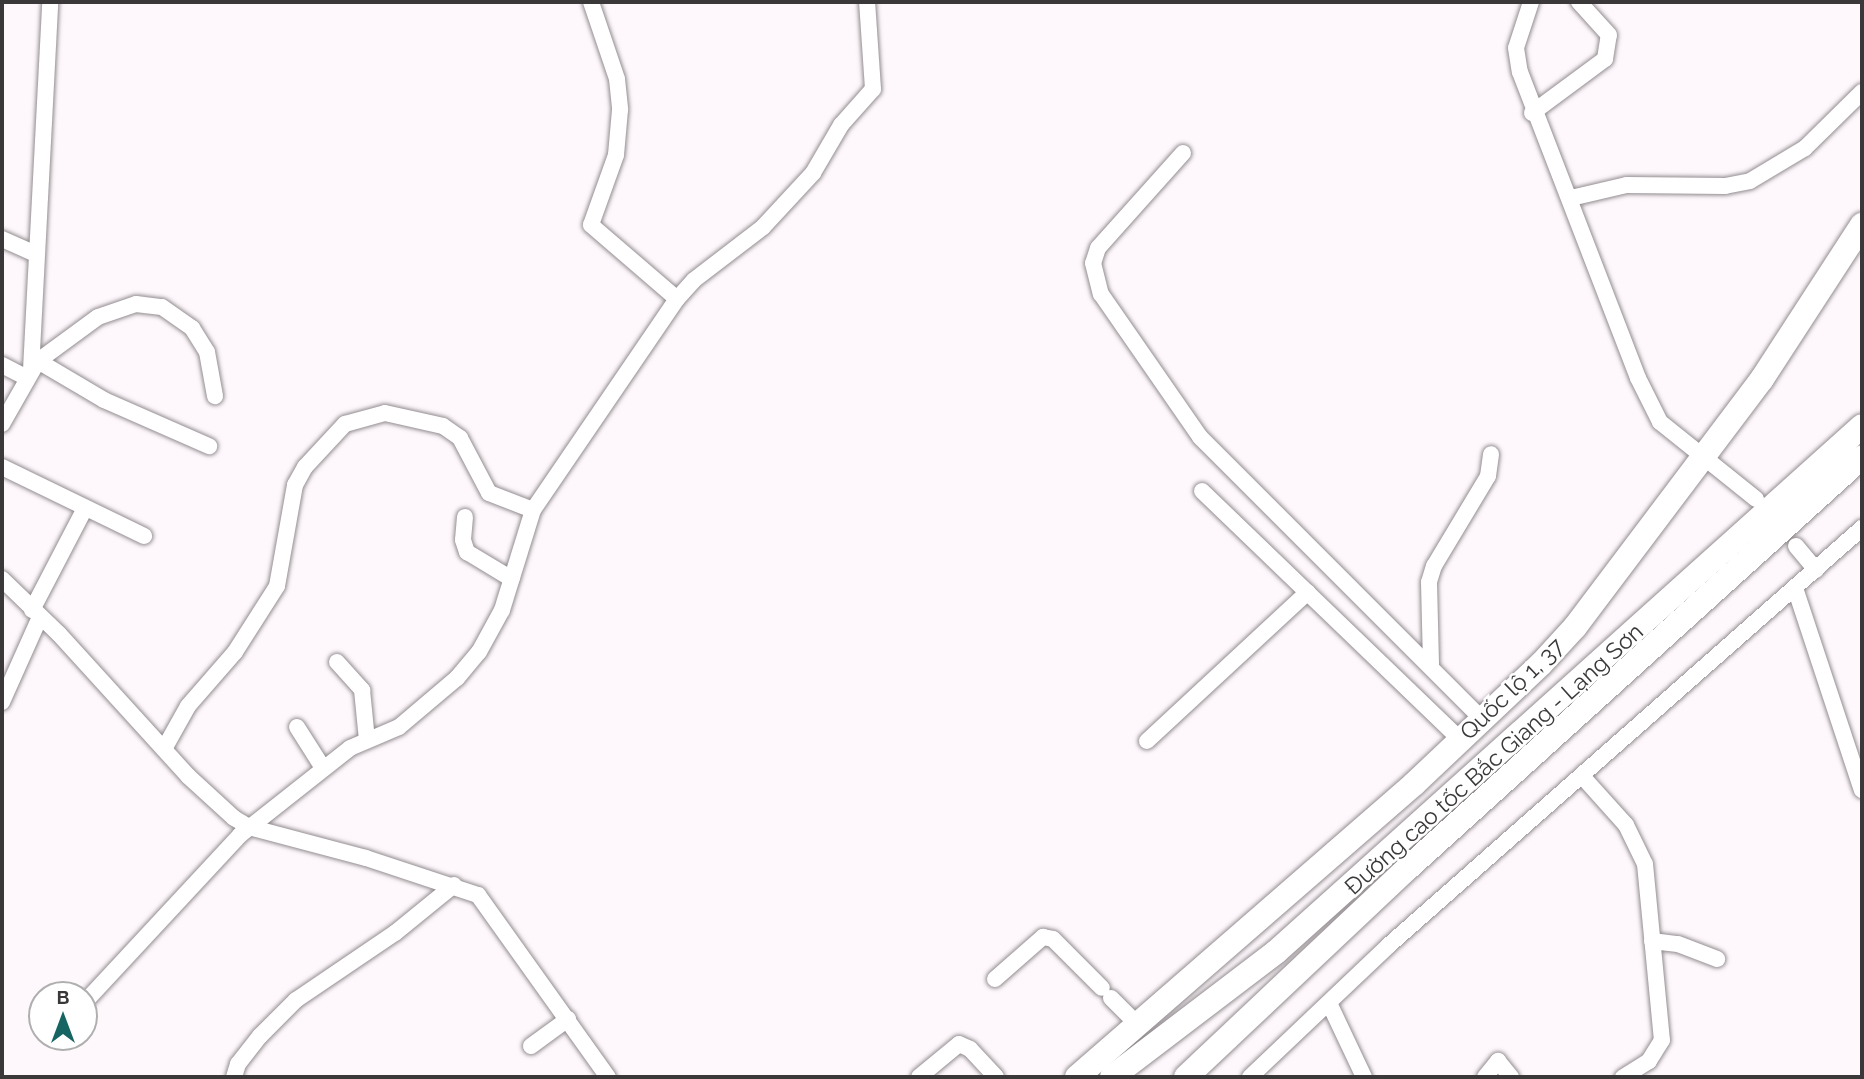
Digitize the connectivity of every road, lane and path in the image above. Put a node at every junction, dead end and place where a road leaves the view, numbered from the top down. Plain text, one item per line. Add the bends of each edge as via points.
1 (50, 2) edge
2 (591, 2) edge
3 (867, 2) edge
4 (1531, 2) edge
5 (1579, 2) edge
6 (1862, 92) edge
7 (1532, 113) junction
8 (1183, 153) dead end
9 (1571, 198) junction
10 (1862, 225) edge
11 (2, 239) edge
12 (35, 254) junction
13 (677, 299) junction
14 (2, 365) edge
15 (32, 369) junction
16 (215, 396) dead end
17 (2, 424) edge
18 (1862, 426) edge
19 (209, 446) dead end
20 (1491, 454) dead end
21 (1862, 457) edge
22 (1704, 458) junction
23 (2, 467) edge
24 (1202, 491) dead end
25 (1756, 499) dead end
26 (85, 508) junction
27 (533, 510) junction
28 (465, 517) dead end
29 (1862, 528) edge
30 (144, 536) dead end
31 (1796, 546) dead end
32 (1816, 570) junction
33 (2, 579) edge
34 (512, 579) junction
35 (1795, 588) junction
36 (1308, 593) junction
37 (36, 614) junction
38 (337, 663) dead end
39 (1431, 664) junction
40 (2, 702) edge
41 (1483, 720) junction
42 (298, 727) dead end
43 (366, 740) junction
44 (1461, 740) junction
45 (1147, 741) dead end
46 (164, 749) junction
47 (323, 768) junction
48 (1583, 776) junction
49 (1862, 790) edge
50 (250, 827) junction
51 (454, 885) junction
52 (1652, 941) junction
53 (1717, 958) dead end
54 (995, 979) dead end
55 (98, 988) edge
56 (1329, 1003) junction
57 (568, 1019) junction
58 (1137, 1024) junction
59 (531, 1046) dead end
60 (234, 1077) edge
61 (608, 1077) edge
62 (919, 1077) edge
63 (996, 1077) edge
64 (1077, 1077) edge
65 (1112, 1077) edge
66 (1186, 1077) edge
67 (1250, 1077) edge
68 (1364, 1077) edge
69 (1485, 1077) edge
70 (1511, 1077) edge
71 (1623, 1077) edge

1 - 12 street
2 - 13 street via 617,79 620,110 616,155 591,225
3 - 13 street via 874,76 869,97 848,115 819,164 763,227 694,280
4 - 7 street via 1516,48
5 - 7 street via 1609,35 1605,59
6 - 9 street via 1805,148 1750,181 1725,186 1612,186
7 - 9 street
8 - 39 street via 1098,248 1093,263 1101,294 1200,437
9 - 22 street via 1651,407 1674,435
10 - 22 highway, Quốc lộ 1, 37 via 1762,379
11 - 12 street
12 - 15 street
13 - 27 street
14 - 15 street
15 - 16 street via 98,317 152,304 192,328 206,352
15 - 17 street
15 - 19 street
18 - 65 highway, Đường cao tốc Bắc Giang - Lạng Sơn via 1316,916
20 - 39 street via 1488,476 1429,582
21 - 66 highway, Đường cao tốc Bắc Giang - Lạng Sơn via 1408,868
22 - 25 street
22 - 41 highway, Quốc lộ 1, 37 via 1575,626
23 - 26 street
24 - 36 street
26 - 30 street
26 - 37 street
27 - 34 street
27 - 46 street via 489,493 460,438 443,426 385,413 345,425 305,467 295,485 277,586 236,652 188,706
28 - 34 street via 467,552
29 - 32 street
31 - 32 street
32 - 35 street
33 - 37 street
34 - 43 street via 492,630 457,678 399,727
35 - 48 street
35 - 49 street
36 - 44 street
36 - 45 street
37 - 40 street
37 - 46 street
38 - 43 street via 362,690
39 - 41 street
41 - 44 highway, Quốc lộ 1, 37
42 - 47 street
43 - 47 street
44 - 58 highway, Quốc lộ 1, 37
46 - 50 street via 197,785
47 - 50 street
48 - 52 street via 1640,846
48 - 56 street
50 - 51 street
50 - 55 street
51 - 57 street via 478,895
51 - 60 street via 395,933 296,1000 237,1064
52 - 53 street via 1678,944
52 - 71 street via 1662,1040 1648,1061
54 - 58 street via 1043,937 1053,939
56 - 67 street
56 - 68 street
57 - 59 street
57 - 61 street
58 - 64 highway, Quốc lộ 1, 37
62 - 63 street via 959,1044 970,1049
69 - 70 street via 1498,1061

